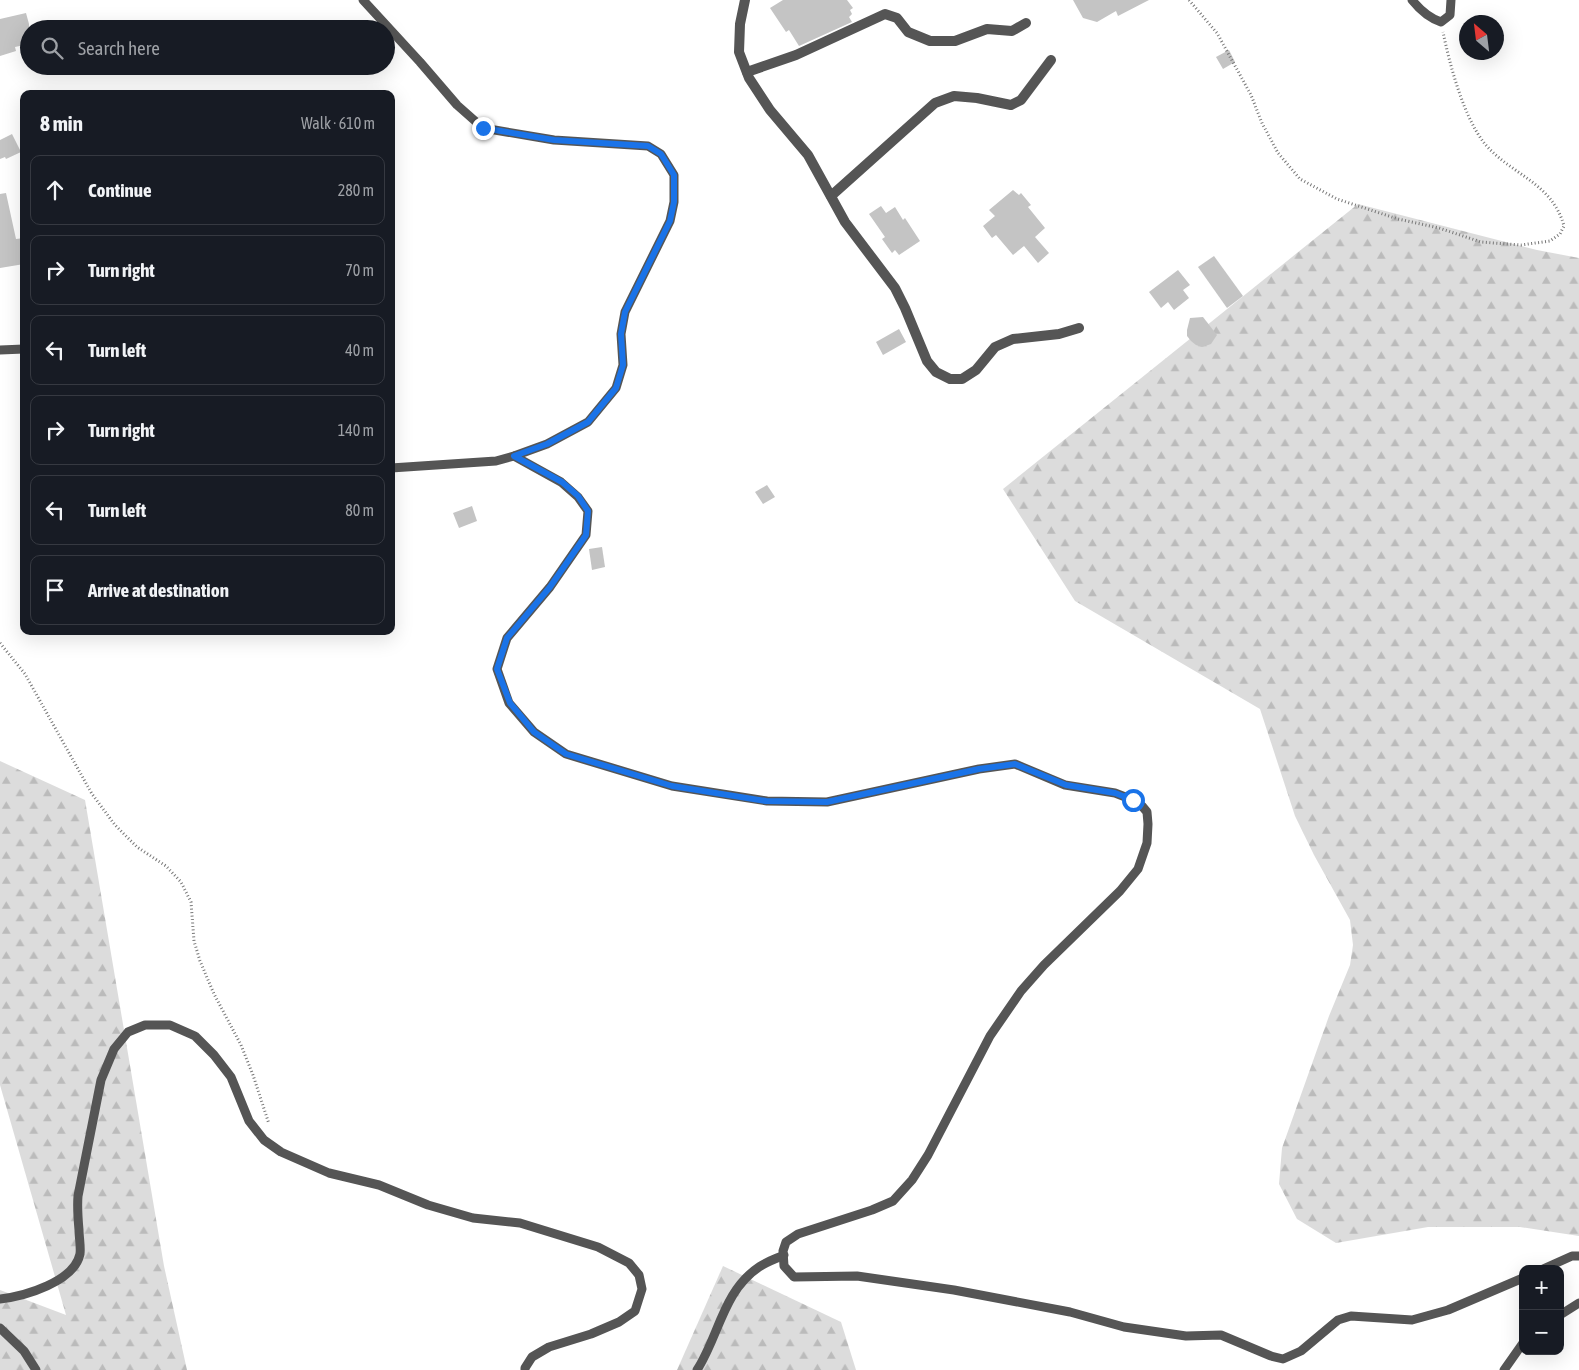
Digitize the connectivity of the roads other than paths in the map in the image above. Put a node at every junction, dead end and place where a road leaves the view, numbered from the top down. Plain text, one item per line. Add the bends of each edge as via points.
1 (363, 0) edge
2 (745, 0) edge
3 (1412, 0) edge
4 (1451, 0) edge
5 (381, 20) edge
6 (1026, 23) dead end
7 (395, 35) edge
8 (1051, 60) dead end
9 (747, 72) junction
10 (832, 196) junction
11 (1079, 328) dead end
12 (20, 349) edge
13 (0, 350) edge
14 (514, 456) junction
15 (395, 468) edge
16 (784, 1255) junction
17 (1579, 1256) edge
18 (1552, 1265) edge
19 (1519, 1280) edge
20 (0, 1299) edge
21 (1579, 1303) edge
22 (1564, 1312) edge
23 (0, 1328) edge
24 (1519, 1349) edge
25 (36, 1370) edge
26 (525, 1370) edge
27 (697, 1370) edge
28 (1504, 1370) edge

1 - 5 lane
2 - 9 street via 739,52
3 - 4 lane via 1431,19 1441,22 1450,15
6 - 9 street via 1012,31 987,29 955,41 930,41 908,32 897,18 885,14 796,55
7 - 14 lane via 457,105 483,128 554,140 648,146 661,154 674,175 670,221 625,312 621,334 623,365 616,388 588,422 547,444
8 - 10 street via 1021,100 1011,105 954,96 935,103
9 - 10 street via 770,110 808,155
10 - 11 street via 845,222 895,288 927,361 936,372 950,379 962,379 976,370 995,347 1013,339 1059,334
12 - 13 lane
14 - 15 lane via 496,461
14 - 16 lane via 562,482 578,496 588,511 586,535 550,587 507,638 497,669 510,703 534,732 566,754 672,786 775,801 827,802 1015,764 1066,785 1115,793 1142,806 1147,812 1147,843 1138,869 1021,991 990,1036 912,1180 892,1201 798,1234 786,1242
16 - 19 lane via 784,1266 794,1277 857,1276 954,1290 1070,1312 1124,1327 1186,1336 1221,1335 1284,1359 1301,1351 1338,1320 1351,1316 1412,1320 1448,1310
16 - 27 lane via 758,1267 739,1286 724,1310
17 - 18 lane
20 - 26 lane via 18,1297 44,1287 66,1275 76,1264 80,1253 78,1196 101,1080 114,1049 128,1032 146,1025 170,1025 195,1036 214,1054 231,1077 249,1121 264,1140 281,1152 329,1173 379,1185 428,1205 474,1218 520,1223 598,1247 629,1263 639,1275 642,1290 634,1311 619,1322 532,1356
21 - 22 lane
23 - 25 lane via 24,1351
24 - 28 lane

